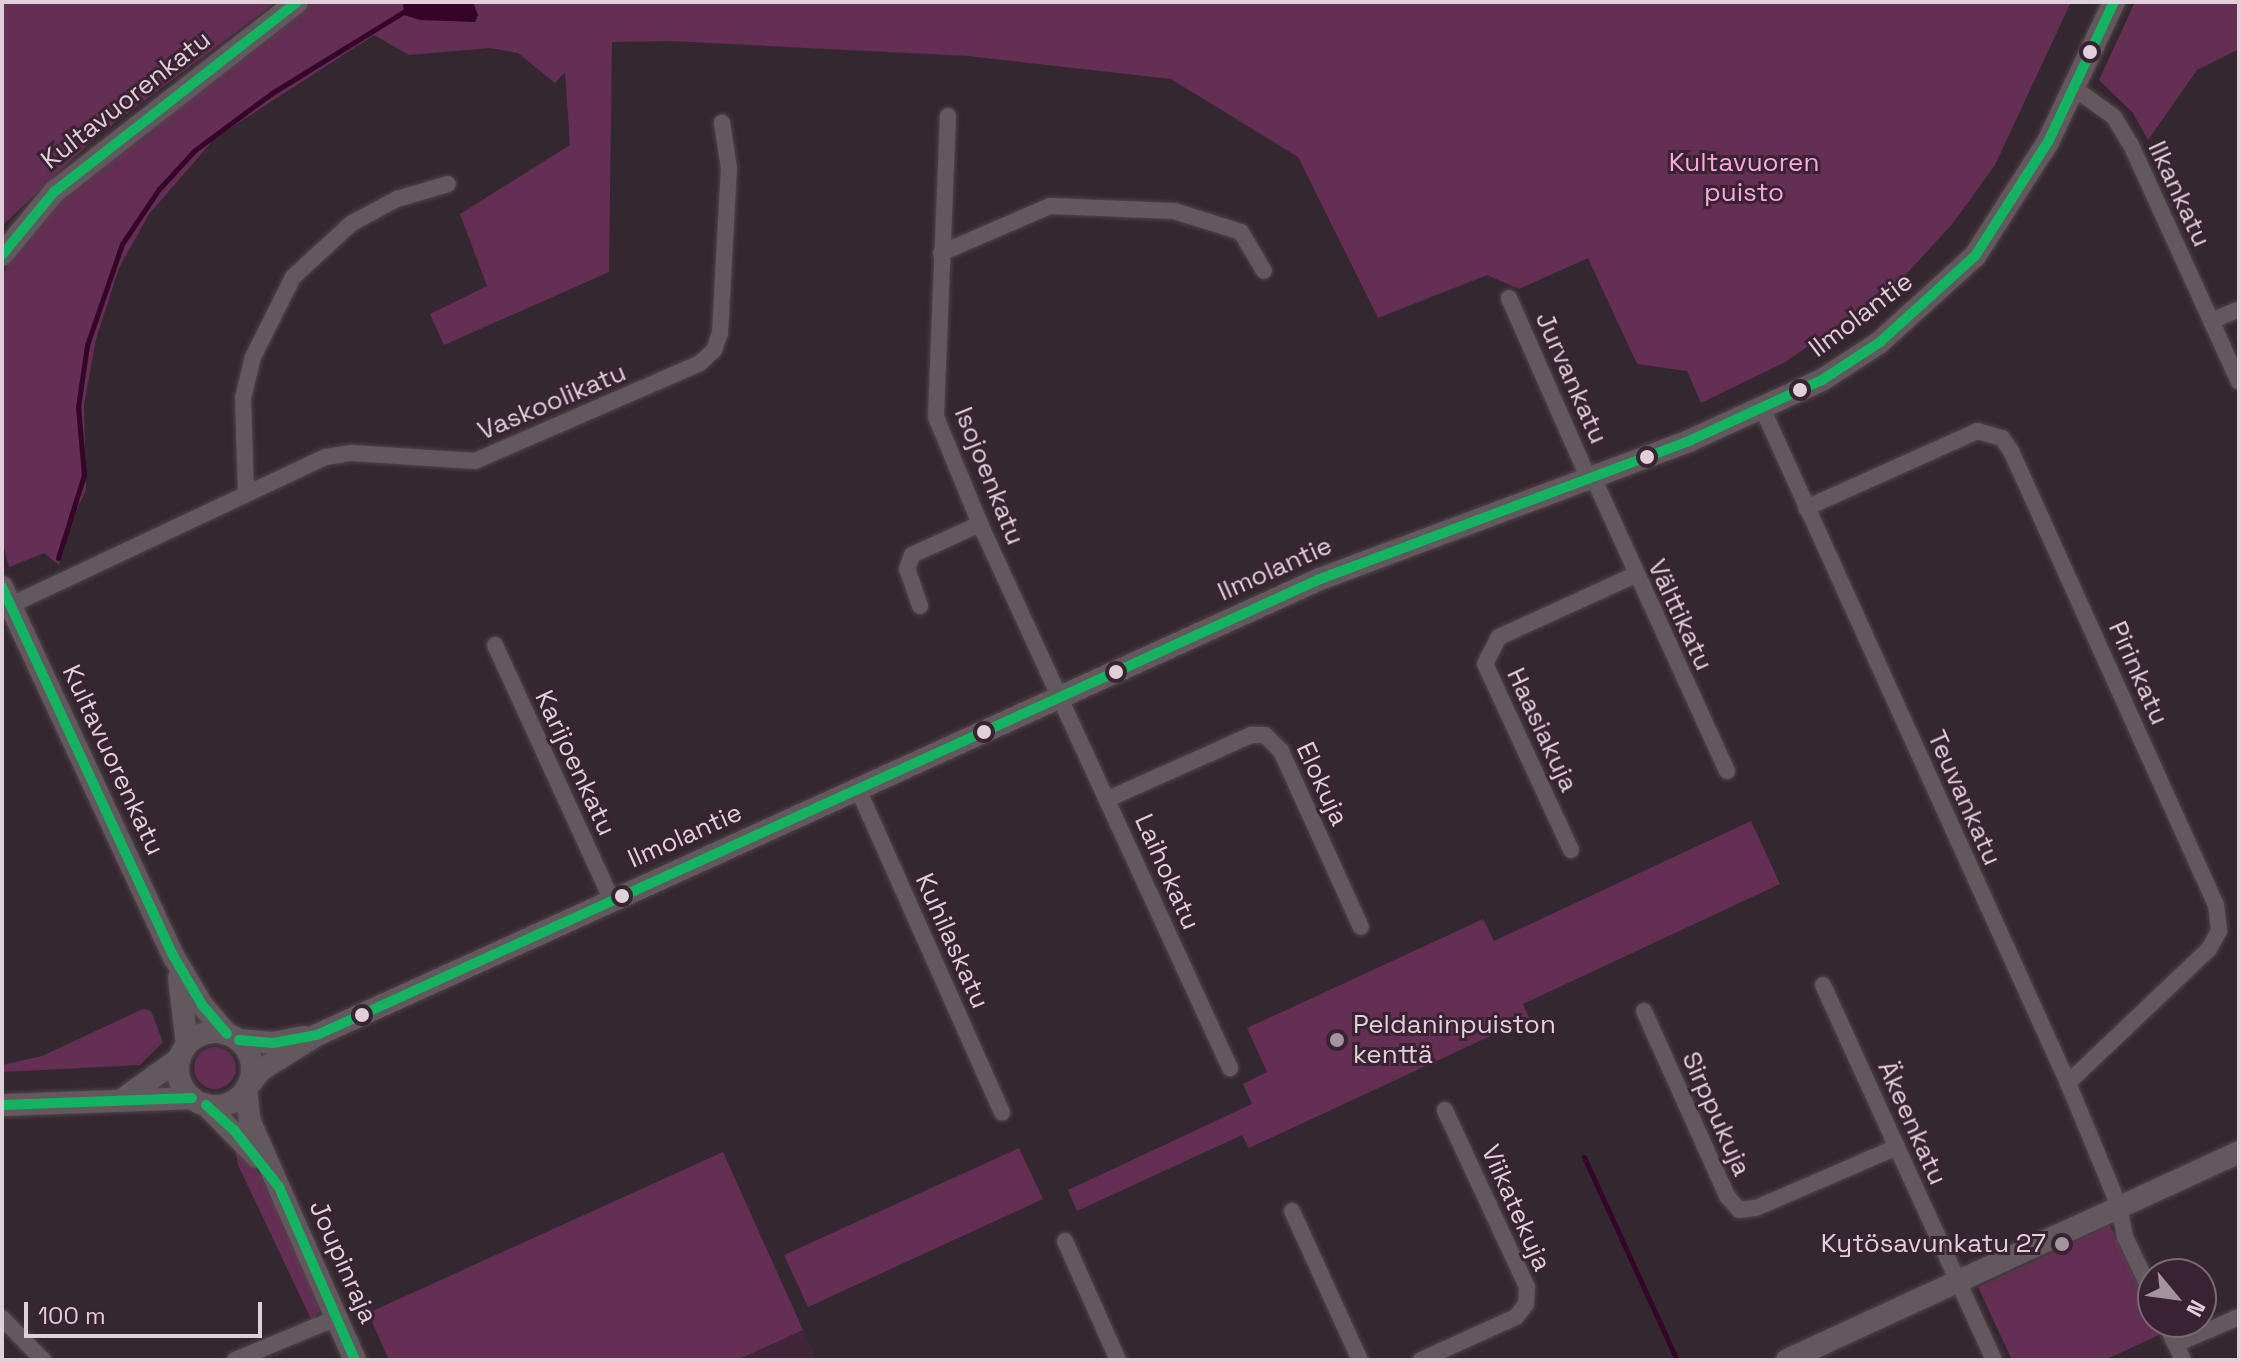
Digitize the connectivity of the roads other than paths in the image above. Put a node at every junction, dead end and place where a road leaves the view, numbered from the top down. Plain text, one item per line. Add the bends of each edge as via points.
1 (297, 2) edge
2 (2114, 2) edge
3 (2074, 88) junction
4 (948, 116) dead end
5 (722, 123) dead end
6 (448, 184) dead end
7 (941, 253) junction
8 (2, 255) edge
9 (1264, 271) dead end
10 (1509, 298) dead end
11 (2239, 309) edge
12 (2211, 321) junction
13 (2239, 382) edge
14 (1763, 410) junction
15 (1591, 478) junction
16 (246, 494) junction
17 (1806, 508) junction
18 (980, 524) junction
19 (1635, 575) junction
20 (6, 596) edge
21 (920, 606) dead end
22 (495, 645) dead end
23 (1061, 696) junction
24 (1727, 771) dead end
25 (858, 789) junction
26 (1108, 799) junction
27 (1571, 850) dead end
28 (612, 900) junction
29 (1361, 927) dead end
30 (174, 957) junction
31 (1823, 985) dead end
32 (1644, 1011) dead end
33 (317, 1035) junction
34 (233, 1037) junction
35 (183, 1051) junction
36 (1230, 1068) dead end
37 (2068, 1083) junction
38 (248, 1087) junction
39 (118, 1102) junction
40 (199, 1102) junction
41 (2, 1105) edge
42 (1445, 1110) dead end
43 (1002, 1112) dead end
44 (1897, 1147) junction
45 (2239, 1152) edge
46 (279, 1187) junction
47 (2119, 1206) junction
48 (1292, 1211) dead end
49 (1065, 1241) dead end
50 (2137, 1262) edge
51 (1958, 1281) junction
52 (2239, 1317) edge
53 (2, 1318) edge
54 (336, 1318) junction
55 (2180, 1352) edge
56 (43, 1360) edge
57 (235, 1360) edge
58 (355, 1360) edge
59 (1118, 1360) edge
60 (1360, 1360) edge
61 (1421, 1360) edge
62 (1787, 1360) edge
63 (1994, 1360) edge

1 - 8 street, Kultavuorenkatu via 65,183
2 - 3 street, Ilmolantie
3 - 12 street, Ilkankatu via 2097,100 2120,127
3 - 14 street, Ilmolantie via 2014,201 1975,256 1880,342
4 - 7 street, Isojoenkatu
5 - 16 street, Vaskoolikatu via 729,168 720,333 714,350 700,363 475,461 352,453 326,457
6 - 16 street via 397,199 352,223 293,277 253,357 243,398
7 - 9 street via 1050,206 1200,217 1241,232
7 - 18 street, Isojoenkatu via 936,417
10 - 15 street, Jurvankatu
11 - 12 street
12 - 13 street, Ilkankatu
14 - 15 street, Ilmolantie
14 - 17 street, Teuvankatu
15 - 19 street, Välttikatu
15 - 23 street, Ilmolantie via 1320,579
16 - 20 street, Vaskoolikatu
17 - 37 street, Teuvankatu
17 - 37 street, Pirinkatu via 1977,431 2002,438 2011,451 2216,905 2219,931 2209,949
18 - 21 street via 912,555 907,569
18 - 23 street, Isojoenkatu
19 - 24 street, Välttikatu
19 - 27 street, Haasiakuja via 1499,637 1485,664
20 - 30 street, Kultavuorenkatu
22 - 28 street, Karijoenkatu
23 - 25 street, Ilmolantie
23 - 26 street, Laihokatu
25 - 28 street, Ilmolantie
25 - 43 street, Kuhilaskatu
26 - 29 street, Elokuja via 1251,735 1265,735 1281,751
26 - 36 street, Laihokatu
28 - 33 street, Ilmolantie
30 - 34 street, Kultavuorenkatu via 202,1005
30 - 35 street, Kultavuorenkatu
31 - 44 street, Äkeenkatu
32 - 44 street, Sirppukuja via 1727,1196 1739,1210 1756,1208
33 - 34 street, Ilmolantie via 273,1043
33 - 38 street, Ilmolantie via 261,1070
34 - 35 street via 205,1033
34 - 38 street via 252,1060
35 - 39 street
35 - 40 street via 180,1080
37 - 47 street, Teuvankatu
38 - 40 street via 229,1104
38 - 46 street, Joupinraja via 250,1122
39 - 40 street
39 - 41 street
40 - 46 street, Joupinraja via 234,1130
42 - 61 street, Viikatekuja via 1527,1287 1526,1304 1516,1317
44 - 51 street, Äkeenkatu
45 - 47 street
46 - 54 street, Joupinraja
47 - 50 street, Teuvankatu
47 - 51 street
48 - 60 street
49 - 59 street
51 - 62 street
51 - 63 street, Äkeenkatu
52 - 55 street
53 - 56 street
54 - 57 street
54 - 58 street, Joupinraja

